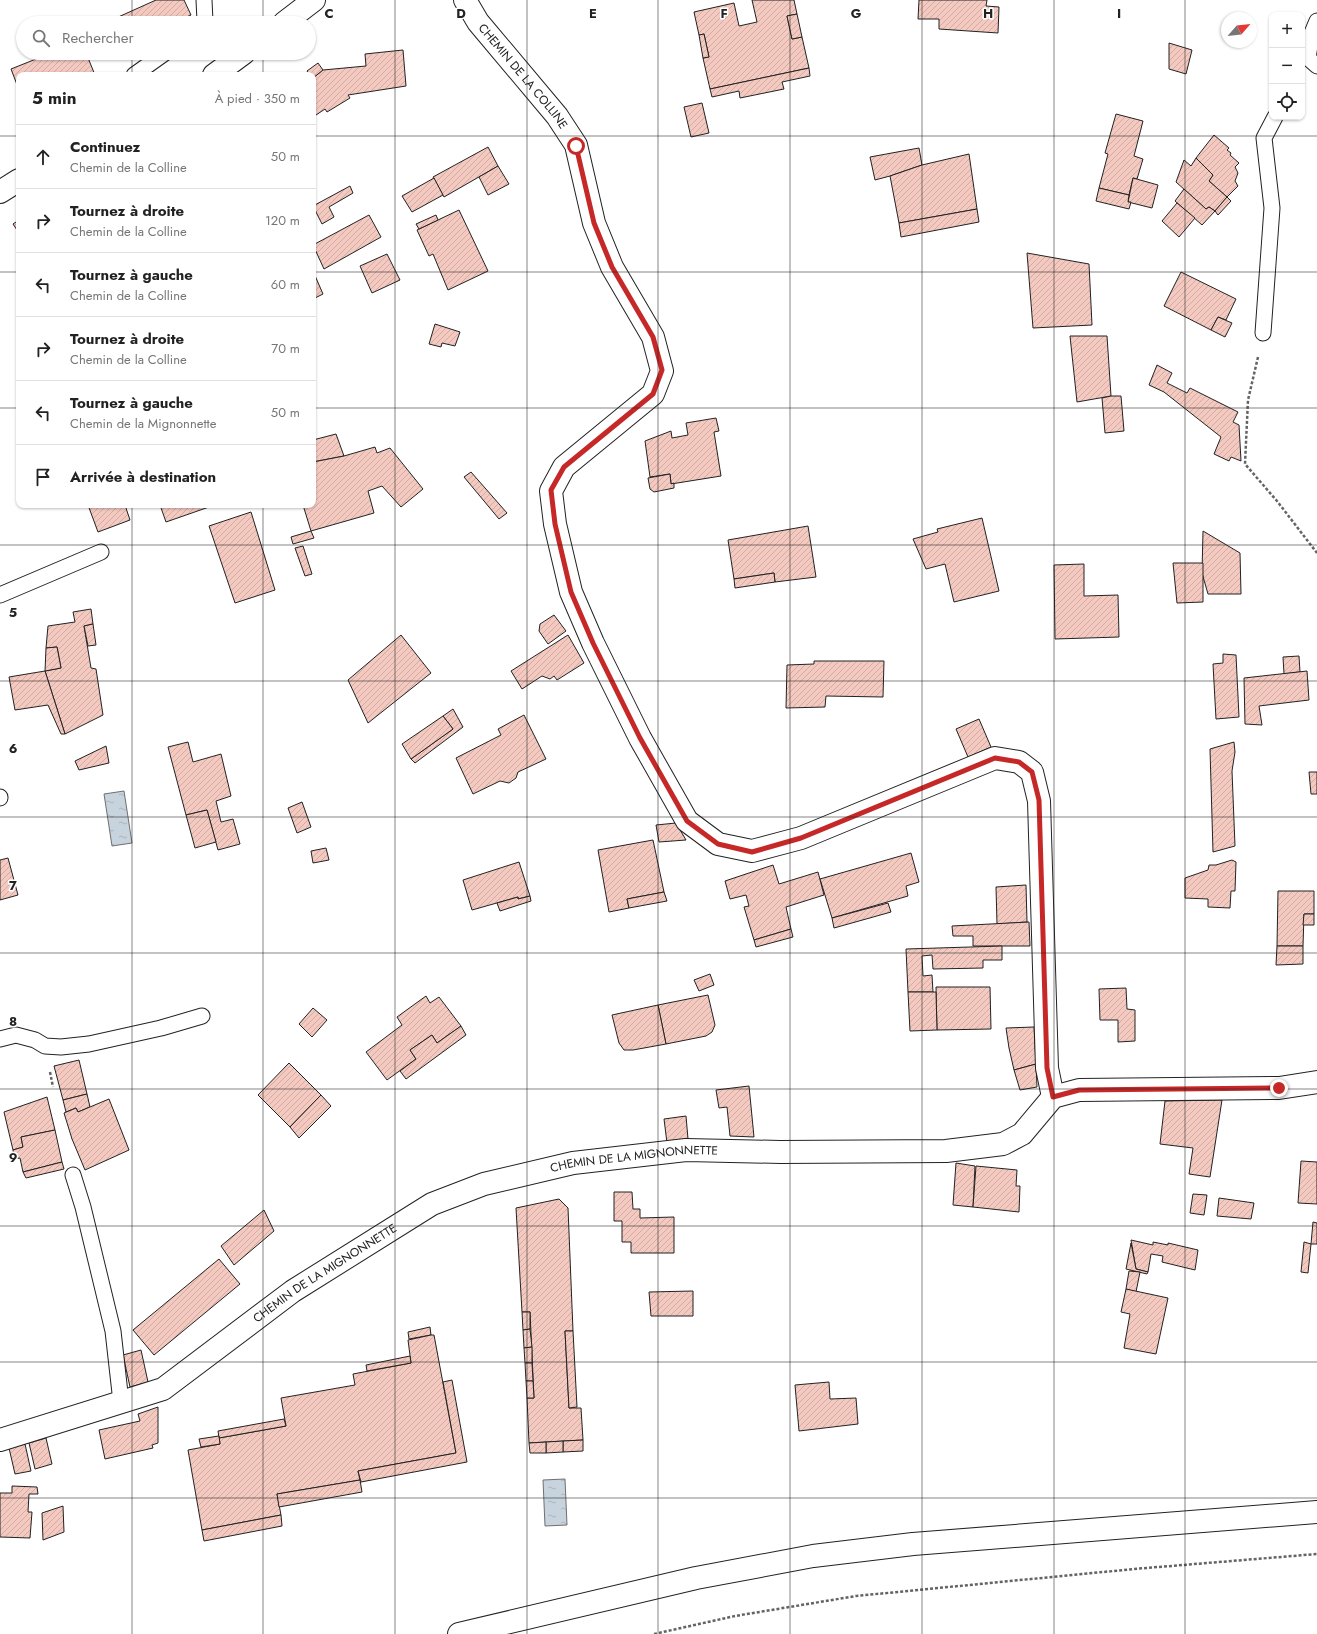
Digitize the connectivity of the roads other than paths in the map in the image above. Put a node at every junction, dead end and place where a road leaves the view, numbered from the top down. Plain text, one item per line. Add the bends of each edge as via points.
1 (314, 0) edge
2 (465, 0) edge
3 (208, 2) edge
4 (206, 16) edge
5 (293, 16) edge
6 (1317, 21) edge
7 (155, 60) edge
8 (234, 60) edge
9 (1309, 64) edge
10 (138, 72) edge
11 (218, 72) edge
12 (1273, 120) edge
13 (16, 182) edge
14 (0, 192) edge
15 (1263, 333) road end
16 (101, 552) dead end
17 (0, 595) edge
18 (202, 1016) dead end
19 (0, 1039) edge
20 (1317, 1082) edge
21 (1053, 1097) junction
22 (73, 1176) dead end
23 (121, 1402) junction
24 (0, 1440) edge
25 (1317, 1512) edge
26 (459, 1634) edge

1 - 5 street
2 - 21 street, CHEMIN DE LA COLLINE via 478,22 557,116 576,146 594,223 612,267 653,337 662,370 653,394 564,467 551,490 555,524 571,592 640,738 687,821 718,844 752,852 801,838 995,758 1019,762 1032,772 1039,800 1047,1068
3 - 4 lane
6 - 9 lane via 1312,33
7 - 10 lane
8 - 11 street
12 - 15 lane via 1264,138 1272,208
13 - 14 street
16 - 17 lane
18 - 19 lane via 88,1044 45,1046 35,1040 16,1035
20 - 21 street via 1279,1088 1079,1090
21 - 23 street, CHEMIN DE LA MIGNONNETTE via 1022,1134 1003,1144 946,1151 686,1150 574,1163 484,1184 432,1204 306,1283 163,1389
22 - 23 lane via 113,1331
23 - 24 street, CHEMIN DE LA MIGNONNETTE
25 - 26 street via 913,1544 813,1556 696,1578

